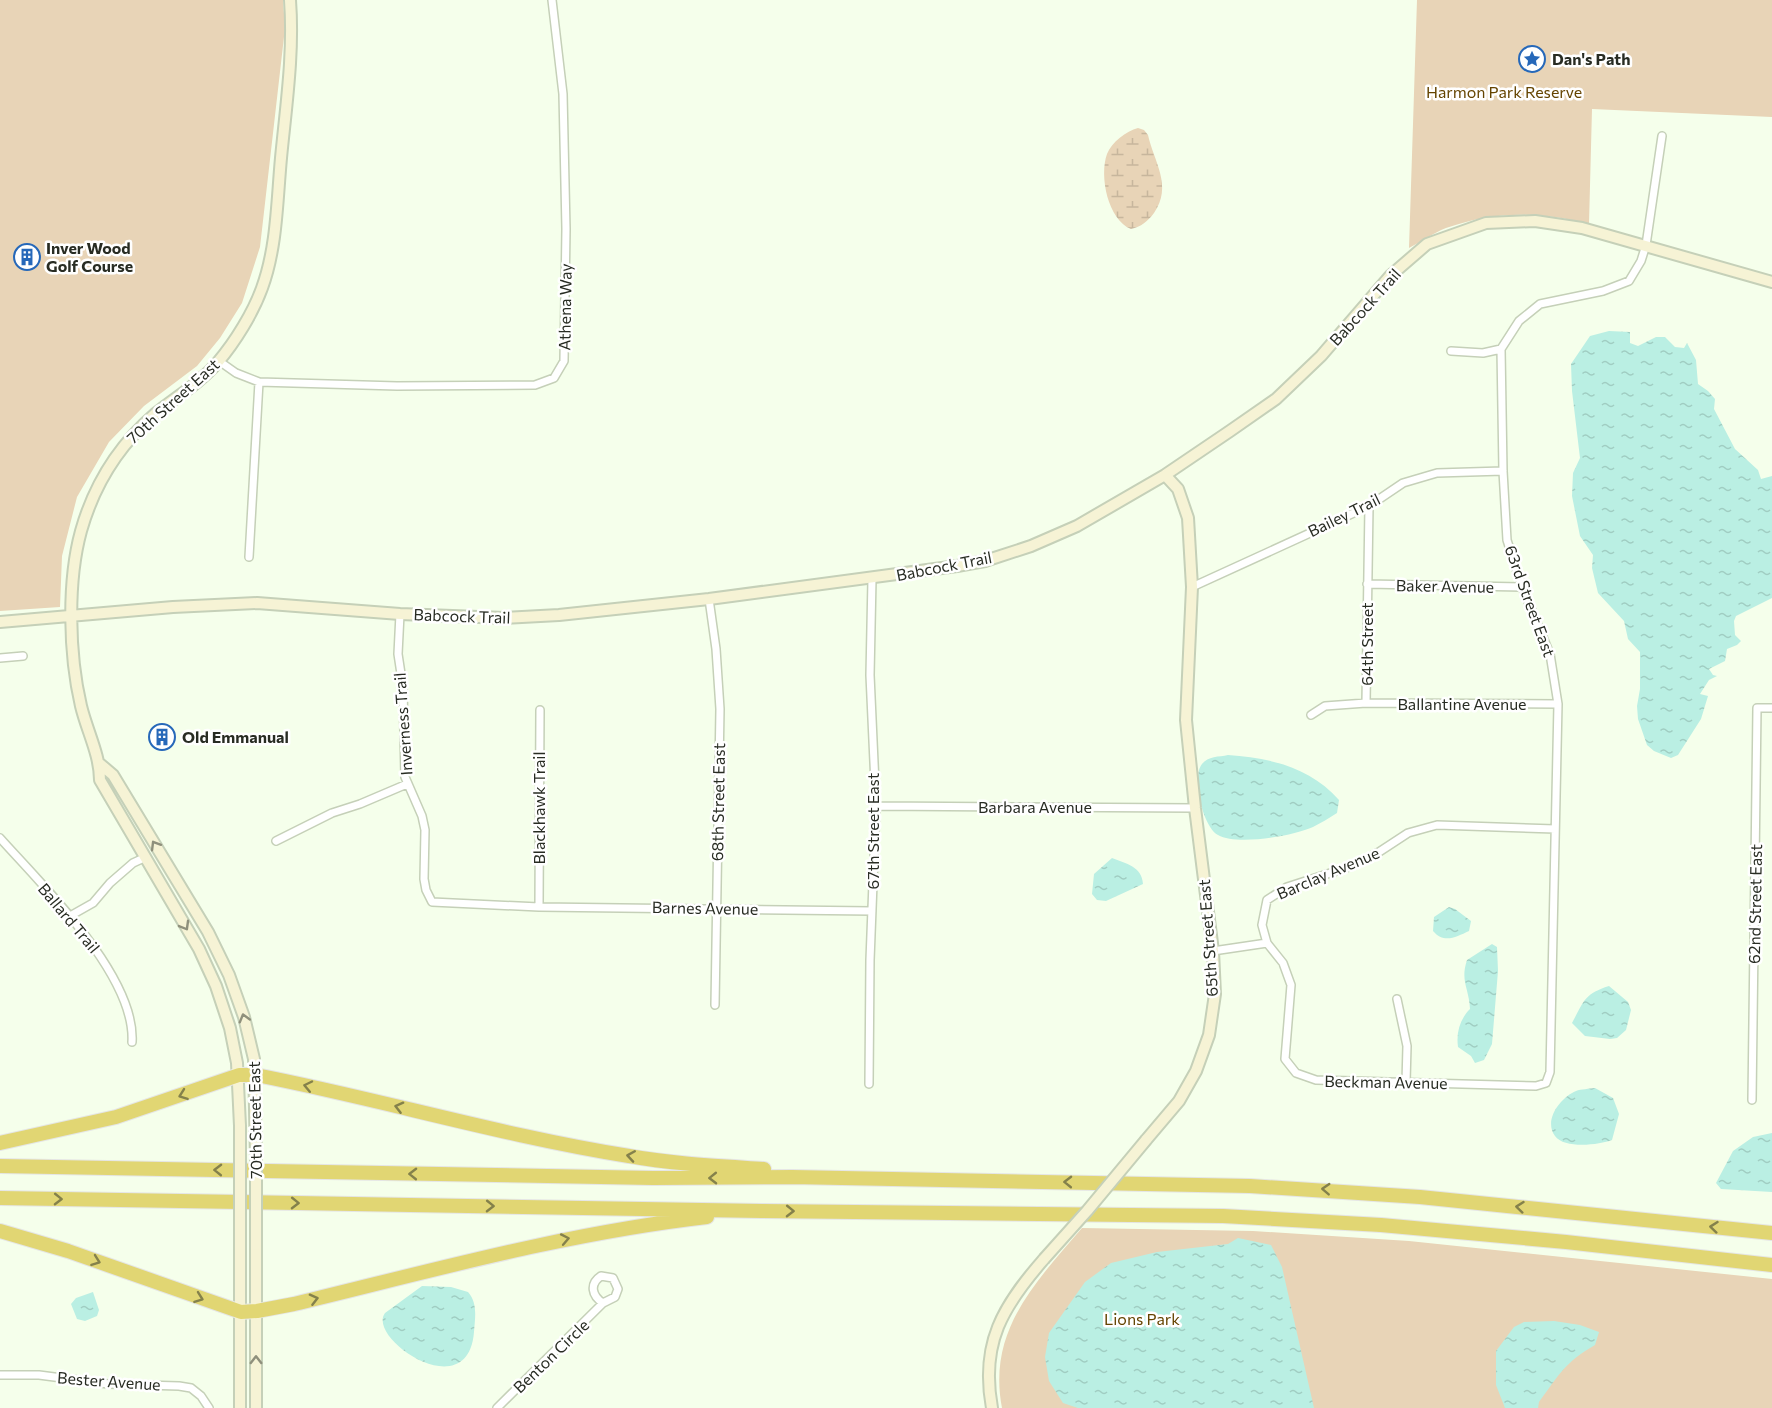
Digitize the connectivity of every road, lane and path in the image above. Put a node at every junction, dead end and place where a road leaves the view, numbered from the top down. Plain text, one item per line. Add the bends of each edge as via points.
1 (290, 0) edge
2 (552, 0) edge
3 (1662, 136) dead end
4 (1646, 245) junction
5 (1772, 282) edge
6 (1501, 349) junction
7 (1450, 351) dead end
8 (219, 361) junction
9 (259, 382) junction
10 (1503, 471) junction
11 (1165, 475) junction
12 (1369, 506) junction
13 (249, 557) dead end
14 (872, 579) junction
15 (1367, 584) junction
16 (1192, 587) junction
17 (1522, 587) junction
18 (709, 599) junction
19 (400, 614) junction
20 (72, 617) junction
21 (0, 622) edge
22 (23, 656) dead end
23 (0, 658) edge
24 (1366, 703) junction
25 (1558, 704) junction
26 (1772, 708) edge
27 (540, 710) dead end
28 (1311, 715) dead end
29 (100, 764) junction
30 (407, 784) junction
31 (876, 806) junction
32 (1195, 808) junction
33 (1555, 830) junction
34 (0, 838) edge
35 (276, 841) dead end
36 (146, 857) junction
37 (539, 907) junction
38 (716, 908) junction
39 (872, 911) junction
40 (70, 916) junction
41 (1267, 943) junction
42 (1213, 951) junction
43 (1397, 999) dead end
44 (715, 1005) dead end
45 (132, 1042) dead end
46 (238, 1075) junction
47 (256, 1075) junction
48 (1406, 1082) junction
49 (1546, 1083) joint
50 (869, 1084) dead end
51 (1752, 1100) dead end
52 (0, 1143) edge
53 (0, 1166) edge
54 (792, 1177) junction
55 (0, 1198) edge
56 (762, 1211) junction
57 (0, 1231) edge
58 (1772, 1233) edge
59 (1772, 1265) edge
60 (603, 1303) dead end
61 (257, 1311) junction
62 (240, 1312) junction
63 (0, 1376) edge
64 (209, 1408) edge
65 (240, 1408) edge
66 (256, 1408) edge
67 (497, 1408) edge
68 (992, 1408) edge

1 - 8 street, 70th Street East via 290,68 269,262 247,318
2 - 9 street, Athena Way via 563,94 566,229 564,361 554,378 535,385
3 - 4 street
4 - 5 street, Babcock Trail
4 - 6 street via 1629,281 1603,291 1540,304 1519,321
4 - 11 street, Babcock Trail via 1582,228 1535,221 1486,223 1427,244 1390,276 1321,356 1276,399
6 - 7 street via 1483,353
6 - 10 street, 63rd Street East
8 - 9 street, Athena Way
8 - 20 street, 70th Street East via 139,429 107,469 81,531
9 - 13 street
10 - 12 street, Bailey Trail via 1437,473 1404,483
10 - 17 street, 63rd Street East via 1508,540
11 - 14 street, Babcock Trail via 1077,526 1031,546 985,561
11 - 16 street, 65th Street East via 1178,489 1188,518
12 - 15 street, 64th Street
12 - 16 street, Bailey Trail
14 - 18 street, Babcock Trail
14 - 31 street, 67th Street East via 870,675
15 - 17 street, Baker Avenue
15 - 24 street, 64th Street
16 - 32 street, 65th Street East via 1186,720
17 - 25 street, 63rd Street East via 1550,654
18 - 19 street, Babcock Trail via 505,618
18 - 38 street, 68th Street East via 720,709
19 - 20 street, Babcock Trail via 257,603
19 - 30 street, Inverness Trail via 398,654
20 - 21 street, Babcock Trail
20 - 29 street, 70th Street East via 73,661 81,708
22 - 23 street
24 - 25 street, Ballantine Avenue
24 - 28 street, Ballantine Avenue via 1325,706
25 - 33 street, 63rd Street East
26 - 51 street, 62nd Street East via 1757,708
27 - 37 street, Blackhawk Trail
29 - 36 street, 70th Street East via 100,780
47 -> 29 street, 70th Street East via 244,1017 212,941 113,775
30 - 35 street via 332,813
30 - 37 street, Inverness Trail via 422,816 424,879 432,902
31 - 32 street, Barbara Avenue
31 - 39 street, 67th Street East
32 - 42 street, 65th Street East
33 - 41 street, Barclay Avenue via 1437,825 1408,833 1352,866 1287,887 1267,900 1262,925
33 - 49 street, 63rd Street East via 1550,1072
34 - 40 street, Ballard Trail
36 - 40 street via 133,863 93,903
36 -> 46 street, 70th Street East via 216,986 230,1028
37 - 38 street, Barnes Avenue
38 - 39 street, Barnes Avenue
38 - 44 street, 68th Street East
39 - 50 street, 67th Street East
40 - 45 street, Ballard Trail via 100,954 130,1014
41 - 42 street
41 - 48 street, Beckman Avenue via 1292,986 1285,1059 1296,1073 1316,1080
42 - 68 street, 65th Street East, bridge via 1215,994 1209,1035 1199,1062 1179,1101 1017,1289 994,1338 989,1383
43 - 48 street via 1407,1046
46 - 47 highway
46 -> 52 highway via 116,1117
46 - 62 street, 70th Street East, bridge
54 -> 47 highway via 774,1170 659,1161 606,1152
47 - 61 street, 70th Street East, bridge
48 - 49 street, Beckman Avenue via 1536,1086
54 -> 53 highway
58 -> 54 highway via 1340,1190
55 -> 56 highway
56 -> 59 highway via 1140,1214 1310,1220
61 -> 56 highway via 558,1240
57 -> 62 highway
60 - 67 street, Benton Circle
61 - 62 highway
66 -> 61 street, 70th Street East
62 - 65 street, 70th Street East
63 - 64 street, Bester Avenue via 39,1375 108,1384 178,1386 201,1395

